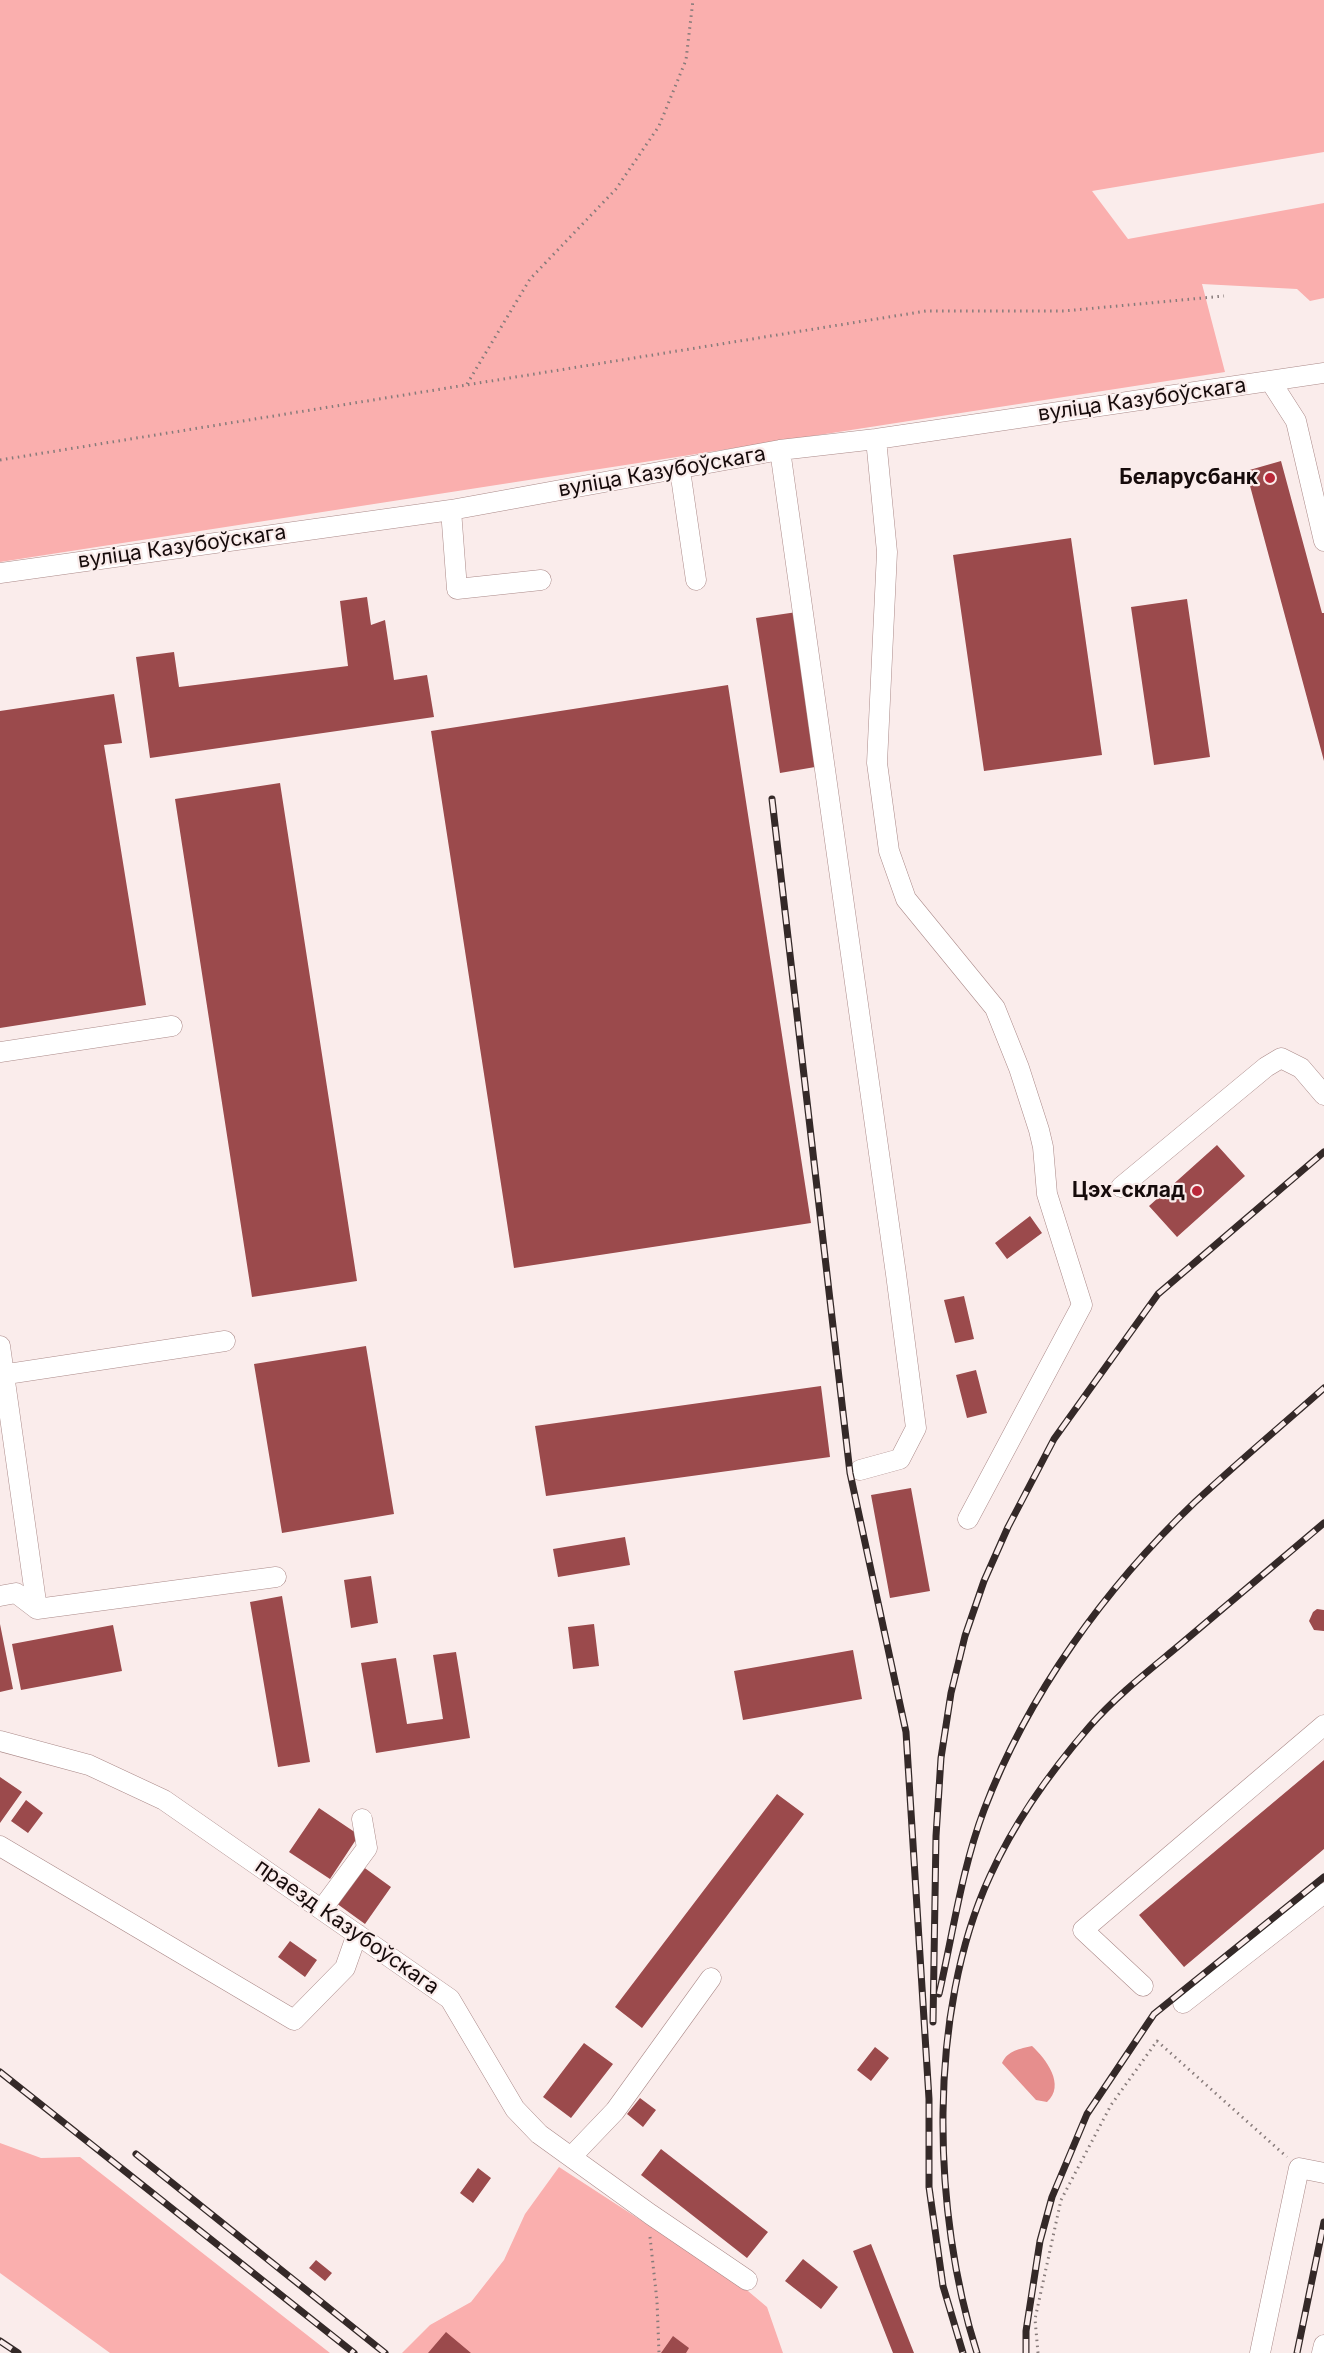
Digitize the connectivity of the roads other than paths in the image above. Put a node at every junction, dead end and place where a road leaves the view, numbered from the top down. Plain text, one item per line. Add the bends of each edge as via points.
1 (1324, 373) edge
2 (1271, 382) junction
3 (876, 439) junction
4 (780, 450) junction
5 (680, 470) junction
6 (451, 510) junction
7 (1324, 541) edge
8 (0, 573) edge
9 (541, 580) dead end
10 (696, 580) dead end
11 (172, 1026) dead end
12 (0, 1052) edge
13 (1324, 1095) edge
14 (1121, 1187) dead end
15 (225, 1341) dead end
16 (0, 1346) edge
17 (2, 1375) edge
18 (860, 1470) dead end
19 (968, 1519) dead end
20 (276, 1577) dead end
21 (0, 1596) edge
22 (37, 1609) junction
23 (1324, 1725) edge
24 (0, 1741) edge
25 (362, 1819) dead end
26 (0, 1846) edge
27 (1324, 1893) edge
28 (322, 1910) junction
29 (357, 1934) junction
30 (711, 1978) dead end
31 (1143, 1986) dead end
32 (1183, 2003) dead end
33 (571, 2157) junction
34 (1324, 2173) edge
35 (747, 2280) dead end
36 (1324, 2345) edge
37 (1260, 2353) edge
38 (1322, 2353) edge

1 - 2 street, вуліца Казубоўскага
2 - 3 street, вуліца Казубоўскага
2 - 7 street via 1296,421
3 - 4 street, вуліца Казубоўскага
3 - 19 street via 888,552 877,763 889,851 906,899 995,1008 1039,1130 1047,1194 1082,1305
4 - 5 street, вуліца Казубоўскага
4 - 18 street via 916,1428 900,1460
5 - 6 street, вуліца Казубоўскага
5 - 10 street
6 - 8 street, вуліца Казубоўскага
6 - 9 street via 457,589
11 - 12 street
13 - 14 street via 1300,1068 1281,1058
15 - 17 street
16 - 17 street
17 - 22 street
20 - 22 street
21 - 22 street via 16,1593
23 - 31 street via 1083,1930
24 - 28 street, праезд Казубоўскага via 89,1765 164,1800
25 - 28 street via 367,1848
26 - 29 street via 294,2020 345,1968
27 - 32 street
28 - 29 street, праезд Казубоўскага
29 - 33 street, праезд Казубоўскага via 450,1999 515,2109 539,2134
30 - 33 street via 615,2110
33 - 35 street, праезд Казубоўскага
34 - 37 street via 1299,2168
36 - 38 street

